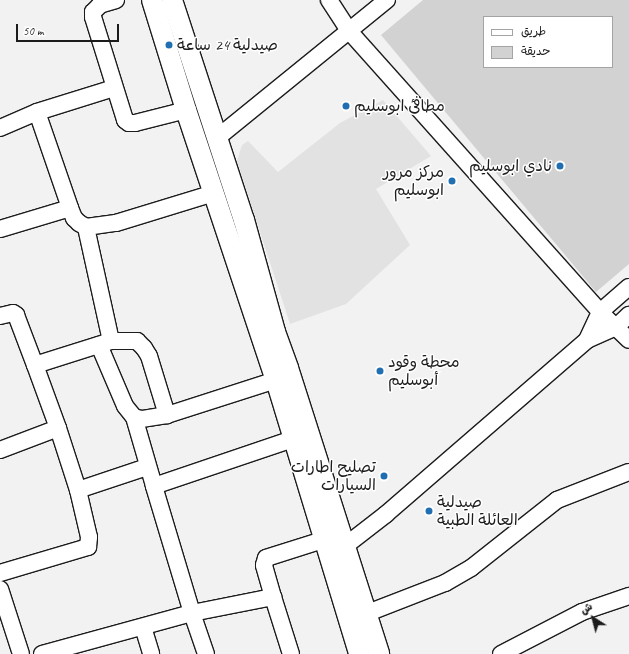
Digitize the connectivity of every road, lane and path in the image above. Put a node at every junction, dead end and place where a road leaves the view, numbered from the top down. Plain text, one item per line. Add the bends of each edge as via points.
1 (116, 0) edge
2 (152, 0) edge
3 (172, 0) edge
4 (329, 0) edge
5 (387, 0) edge
6 (349, 31) junction
7 (114, 88) junction
8 (186, 110) junction
9 (37, 112) junction
10 (0, 128) edge
11 (217, 138) junction
12 (214, 193) junction
13 (70, 208) junction
14 (235, 224) junction
15 (86, 227) junction
16 (0, 229) edge
17 (629, 287) edge
18 (600, 312) junction
19 (629, 315) edge
20 (0, 316) edge
21 (616, 327) junction
22 (587, 340) junction
23 (629, 340) edge
24 (105, 343) junction
25 (35, 365) junction
26 (276, 380) junction
27 (167, 415) junction
28 (134, 417) junction
29 (58, 428) junction
30 (293, 439) junction
31 (0, 450) edge
32 (147, 467) junction
33 (629, 472) edge
34 (154, 486) junction
35 (78, 490) junction
36 (323, 540) junction
37 (345, 546) junction
38 (0, 573) edge
39 (0, 589) edge
40 (629, 596) edge
41 (273, 597) junction
42 (192, 613) junction
43 (365, 614) junction
44 (143, 627) junction
45 (78, 649) edge
46 (21, 654) edge
47 (42, 654) edge
48 (151, 654) edge
49 (206, 654) edge
50 (291, 654) edge
51 (358, 654) edge
52 (379, 654) edge
53 (501, 654) edge

1 - 7 street via 100,5 93,12
2 - 8 main road
3 - 11 main road
4 - 6 street
5 - 6 street
6 - 11 street
6 - 18 street
7 - 8 street via 129,123
7 - 9 street
8 - 12 main road
9 - 10 street
9 - 13 street
11 - 14 main road
12 - 14 main road
12 - 15 street via 116,223
13 - 15 street via 79,224
13 - 16 street
14 - 26 main road
14 - 37 main road via 288,368
15 - 24 street
17 - 18 street
18 - 21 street
18 - 22 street
19 - 21 street
20 - 25 street via 13,313 16,315
21 - 22 street
21 - 23 street
22 - 37 street via 385,515
24 - 25 street
24 - 27 street via 137,341 144,348 149,356
24 - 28 street via 125,406
25 - 29 street
26 - 27 street
26 - 30 main road
27 - 28 street via 141,419
28 - 32 street
29 - 31 street
29 - 35 street
30 - 34 street
30 - 36 main road
32 - 34 street
32 - 35 street
33 - 43 street via 557,500 471,568 445,583
34 - 42 street
35 - 38 street via 89,537 88,547
36 - 41 street via 266,558 264,565
36 - 51 main road
37 - 43 main road
39 - 46 street
40 - 53 street via 582,612
41 - 42 street
41 - 50 street
42 - 44 street
42 - 49 street
43 - 52 main road
44 - 45 street
44 - 48 street
45 - 47 street

